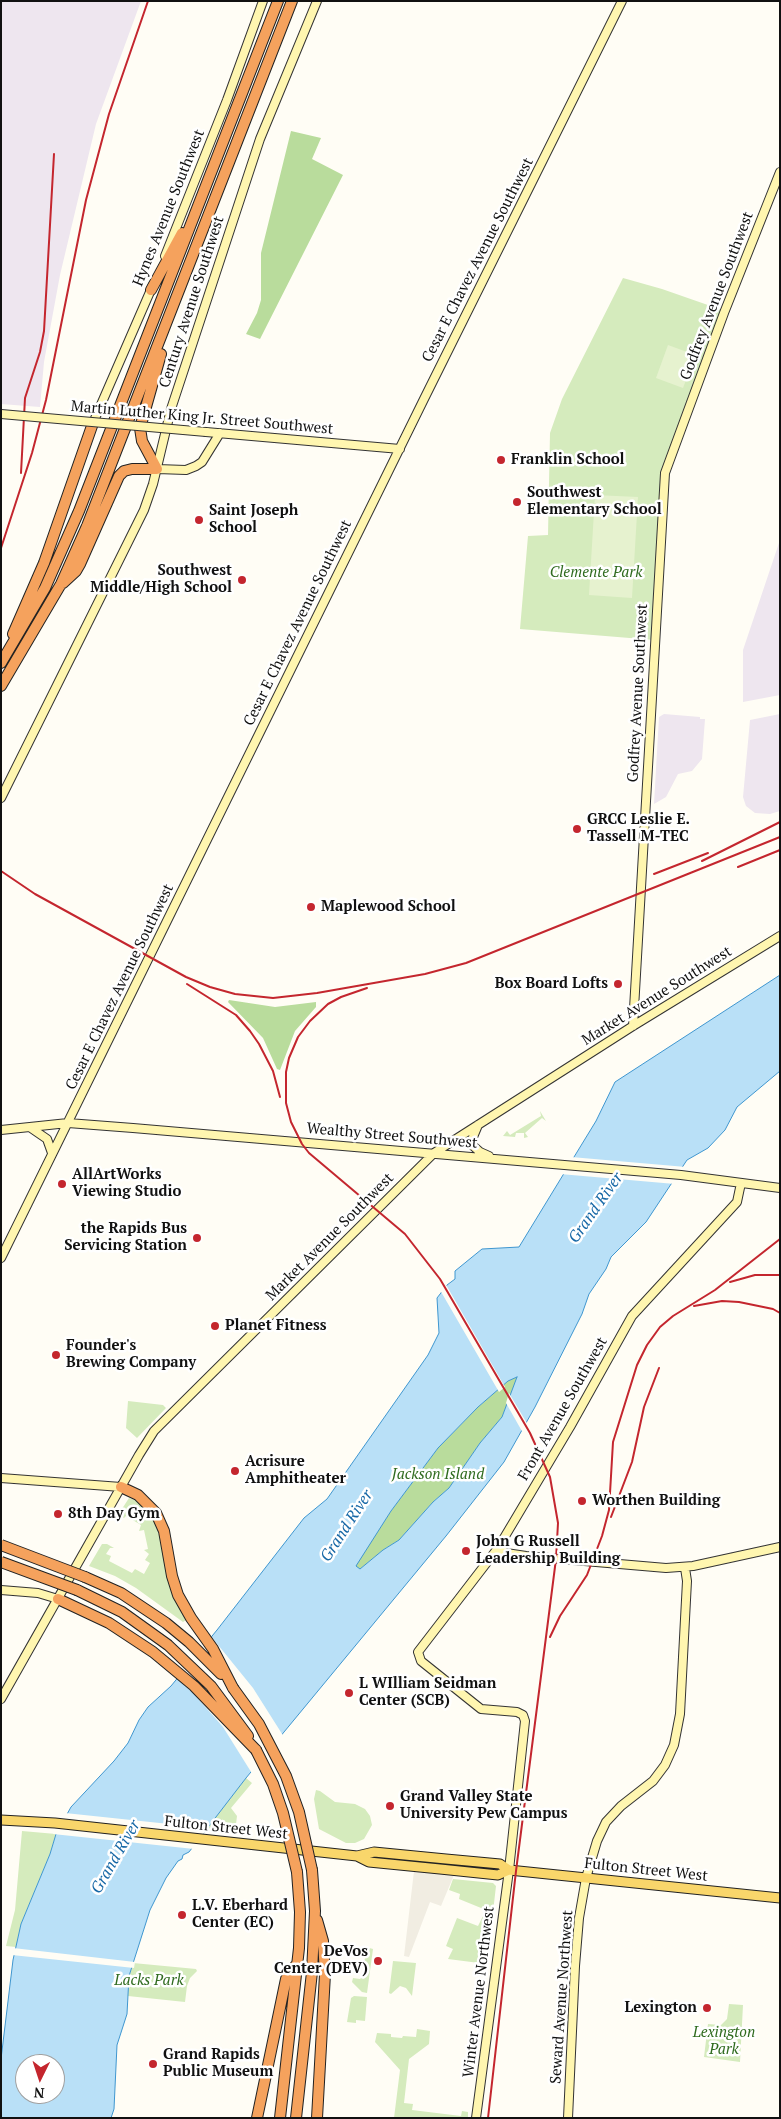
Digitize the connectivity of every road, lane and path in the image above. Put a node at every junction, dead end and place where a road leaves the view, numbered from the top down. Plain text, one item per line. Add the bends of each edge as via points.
1 (263, 1) edge
2 (278, 1) edge
3 (292, 1) edge
4 (317, 1) edge
5 (622, 1) edge
6 (780, 172) edge
7 (204, 192) junction
8 (151, 290) junction
9 (178, 293) junction
10 (1, 414) edge
11 (93, 423) junction
12 (220, 433) junction
13 (400, 449) junction
14 (157, 469) junction
15 (61, 584) junction
16 (1, 663) edge
17 (1, 686) edge
18 (1, 798) edge
19 (780, 936) edge
20 (633, 1026) junction
21 (68, 1124) junction
22 (479, 1124) junction
23 (31, 1128) junction
24 (1, 1130) edge
25 (52, 1153) junction
26 (434, 1153) junction
27 (494, 1159) junction
28 (741, 1183) junction
29 (780, 1188) edge
30 (1, 1258) edge
31 (1, 1478) edge
32 (121, 1488) junction
33 (1, 1545) edge
34 (780, 1547) edge
35 (498, 1548) junction
36 (1, 1562) edge
37 (685, 1568) junction
38 (1, 1590) edge
39 (58, 1599) junction
40 (233, 1688) junction
41 (1, 1699) edge
42 (525, 1725) joint
43 (256, 1750) junction
44 (1, 1820) edge
45 (509, 1870) junction
46 (586, 1878) junction
47 (780, 1898) edge
48 (315, 1911) junction
49 (289, 1992) junction
50 (257, 2118) edge
51 (280, 2118) edge
52 (296, 2118) edge
53 (317, 2118) edge
54 (476, 2118) edge
55 (568, 2118) edge

1 - 8 main road, Hynes Avenue Southwest
2 - 7 highway
3 - 9 highway
4 - 14 main road, Century Avenue Southwest via 260,139 171,409
5 - 13 main road, Cesar E Chavez Avenue Southwest
6 - 20 main road, Godfrey Avenue Southwest via 665,473
7 - 8 highway
7 - 16 highway via 64,548 33,610
8 - 11 main road, Hynes Avenue Southwest
9 - 14 highway via 140,423 140,437
9 - 15 highway
10 - 11 main road, Martin Luther King Jr. Street Southwest, bridge
11 - 12 main road, Martin Luther King Jr. Street Southwest, bridge
11 - 16 highway via 38,579
12 - 13 main road, Martin Luther King Jr. Street Southwest
12 - 14 main road via 196,466 180,470
13 - 21 main road, Cesar E Chavez Avenue Southwest
14 - 15 highway via 127,470 119,476 80,564
14 - 18 main road, Century Avenue Southwest via 134,532
15 - 17 highway
19 - 20 main road, Market Avenue Southwest
20 - 22 main road, Market Avenue Southwest
21 - 23 main road, Wealthy Street Southwest
21 - 25 main road, Cesar E Chavez Avenue Southwest
21 - 26 main road, Wealthy Street Southwest
22 - 26 main road, Market Avenue Southwest
22 - 27 main road via 472,1145
23 - 24 main road, Wealthy Street Southwest
23 - 25 main road via 47,1139
25 - 30 main road, Cesar E Chavez Avenue Southwest
26 - 27 main road, Wealthy Street Southwest
26 - 32 main road, Market Avenue Southwest via 159,1426 144,1445
27 - 28 main road, Wealthy Street Southwest
28 - 29 main road, Wealthy Street Southwest
28 - 35 main road, Front Avenue Southwest via 737,1202 632,1316
31 - 32 main road
32 - 39 main road, Market Avenue Southwest
32 - 40 highway via 146,1502 159,1519 178,1595 213,1649
33 - 40 highway, bridge via 85,1577 142,1606 189,1642
34 - 37 main road
35 - 37 main road via 506,1553 526,1556 650,1568
35 - 42 main road, Front Avenue Southwest via 420,1647 418,1655 421,1661 478,1707 486,1711 517,1712 523,1715
36 - 43 highway, bridge via 77,1590 129,1616 200,1674
37 - 46 main road, Seward Avenue Northwest via 680,1722 674,1746 653,1781 606,1822
38 - 39 main road via 38,1593
39 - 41 main road, Market Avenue Southwest
39 - 43 highway via 118,1628 170,1665
40 - 48 highway, bridge via 259,1724 286,1776 299,1812 312,1870
42 - 45 main road, Winter Avenue Northwest
43 - 49 highway, bridge via 283,1813 296,1872 300,1912 295,1968 286,1979
44 - 45 main road, Fulton Street West via 357,1856 374,1852 500,1864
45 - 46 main road, Fulton Street West
45 - 54 main road, Winter Avenue Northwest
46 - 47 main road, Fulton Street West
46 - 55 main road, Seward Avenue Northwest via 575,1966
48 - 52 highway via 312,1972
48 - 53 highway via 323,1941 325,1974
49 - 50 highway
49 - 51 highway

